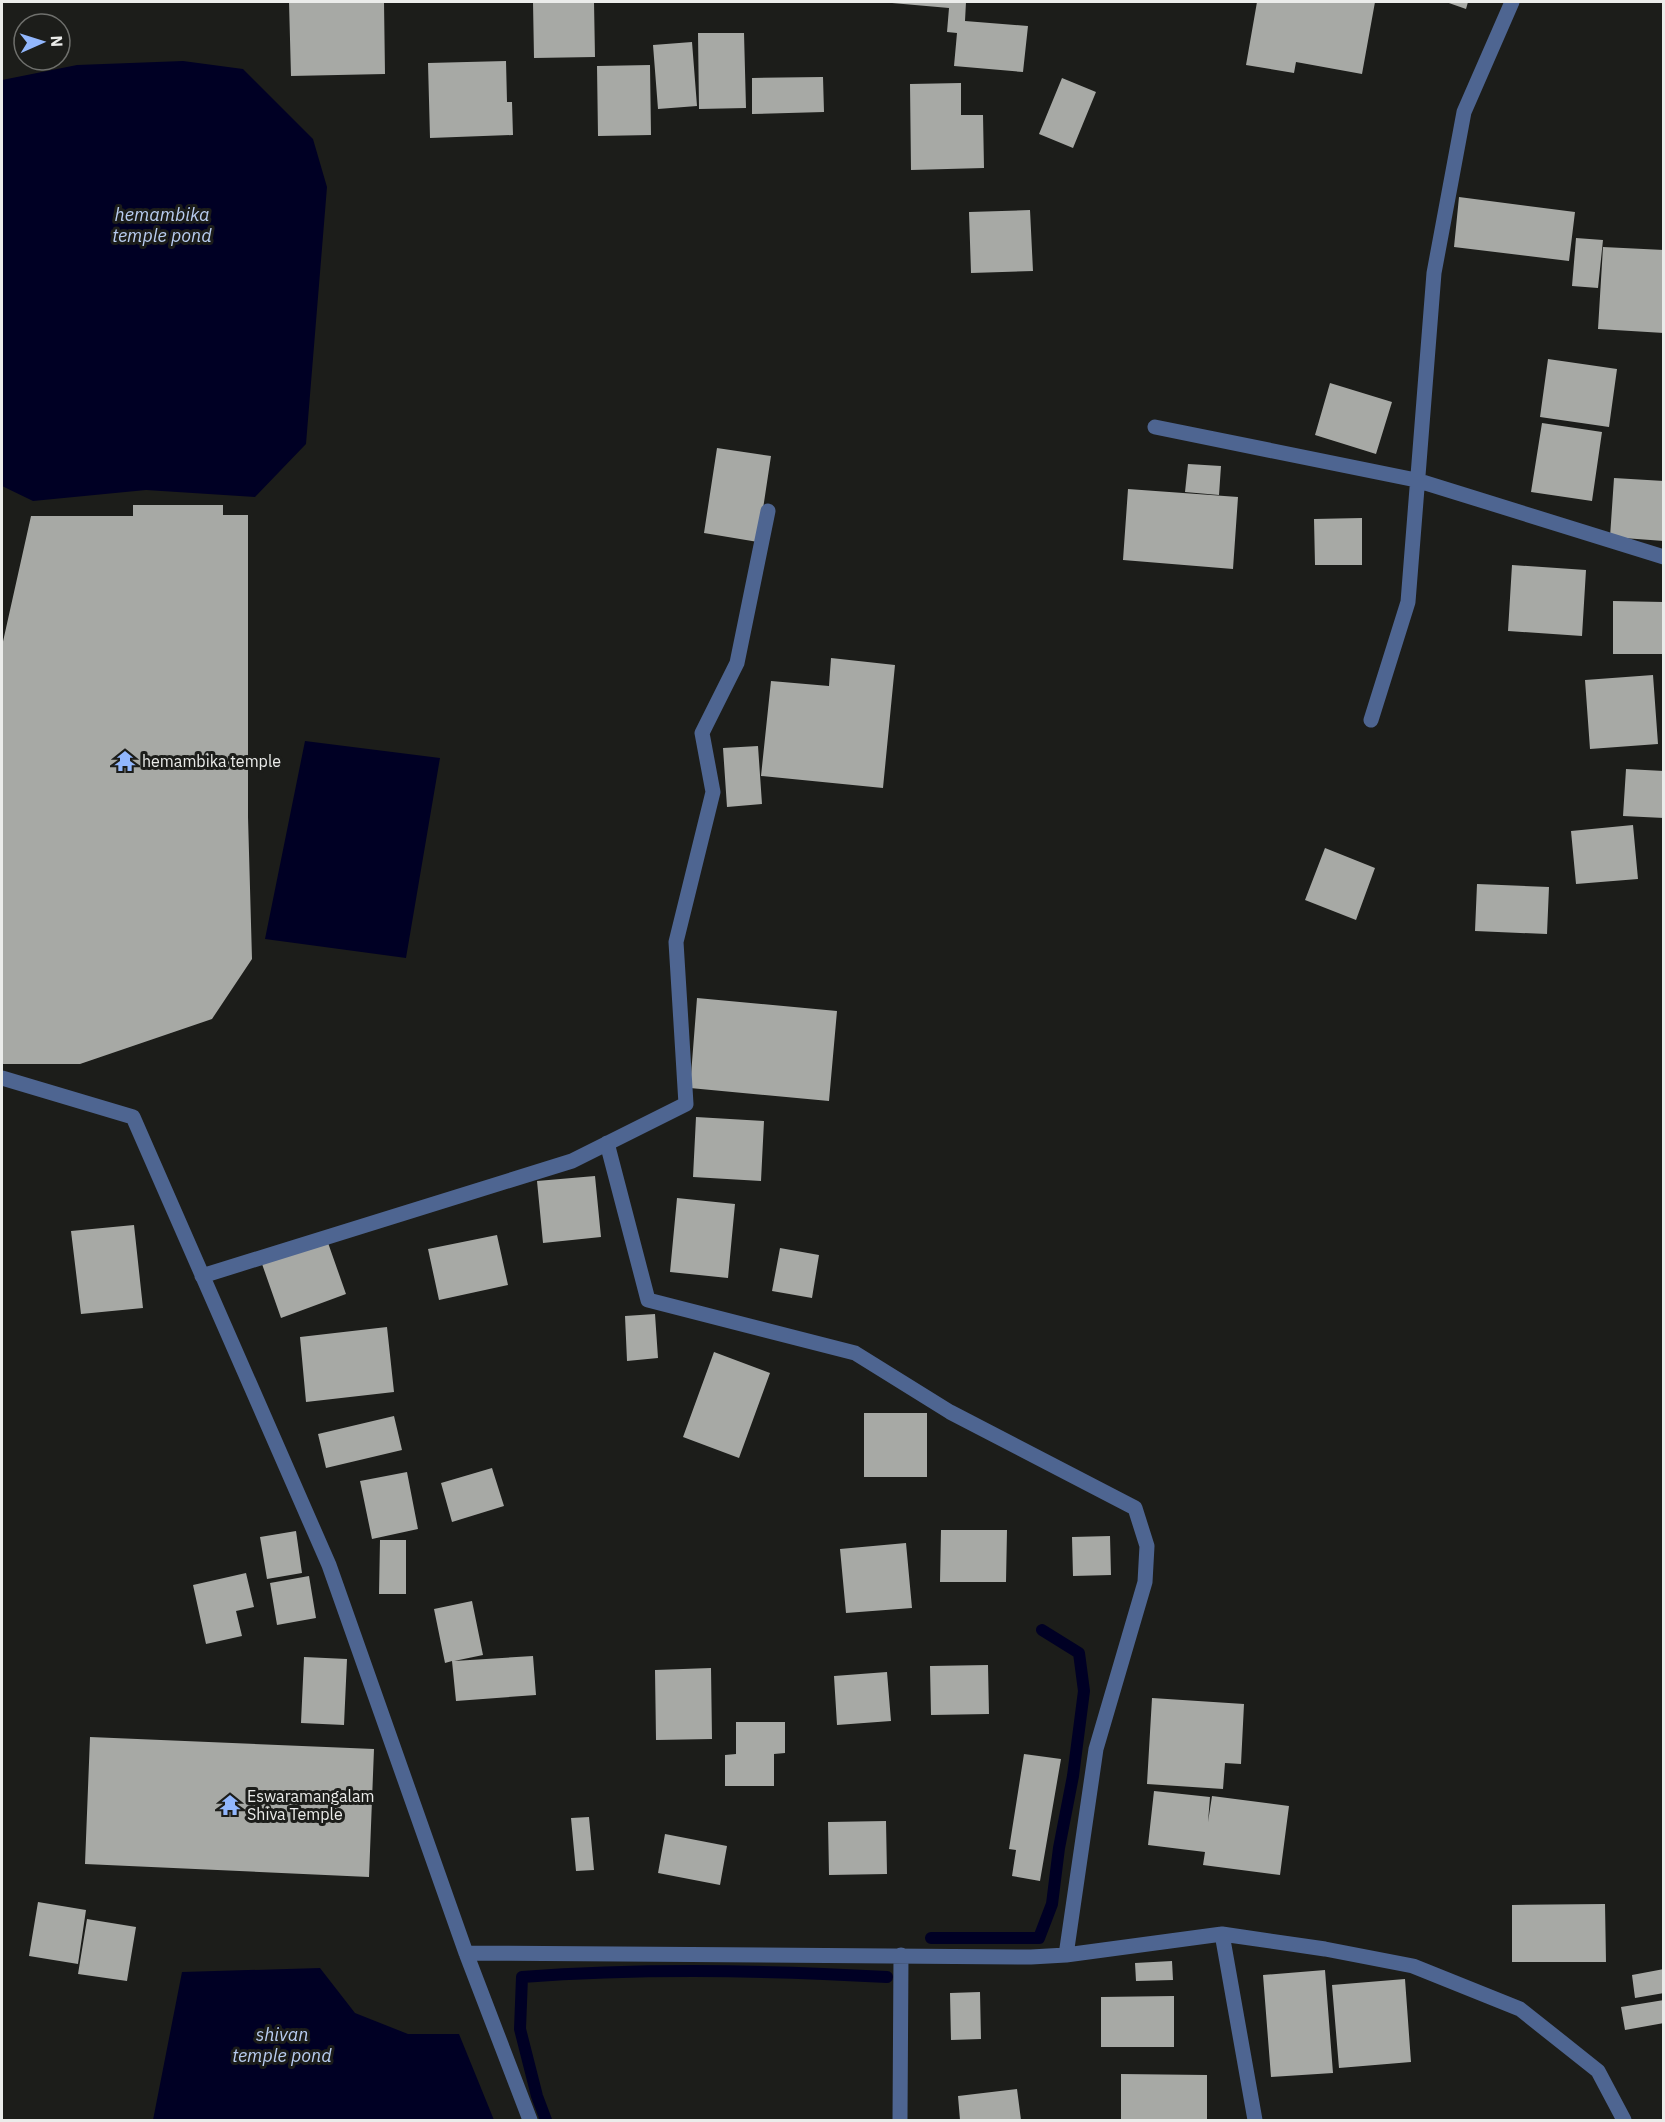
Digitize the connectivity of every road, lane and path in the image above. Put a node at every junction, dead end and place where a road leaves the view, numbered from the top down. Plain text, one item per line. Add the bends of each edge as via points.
1 (1512, 2) edge
2 (1155, 427) dead end
3 (1416, 480) junction
4 (768, 511) dead end
5 (1664, 557) edge
6 (1371, 720) dead end
7 (2, 1078) edge
8 (607, 1143) junction
9 (202, 1276) junction
10 (1222, 1934) junction
11 (466, 1953) junction
12 (901, 1955) junction
13 (1066, 1955) junction
14 (530, 2121) edge
15 (900, 2121) edge
16 (1255, 2121) edge
17 (1624, 2121) edge

1 - 3 street via 1464,112 1434,273
2 - 3 street
3 - 5 street
3 - 6 street via 1408,602
4 - 8 street via 737,663 702,733 713,792 676,942 686,1104
7 - 9 street via 133,1117
8 - 9 street via 572,1161
8 - 13 street via 648,1300 855,1353 950,1412 1135,1508 1147,1546 1144,1582 1096,1749
9 - 11 street via 329,1565
10 - 13 street
10 - 16 street
10 - 17 street via 1413,1966 1520,2009 1598,2071
11 - 12 street
11 - 14 street
12 - 13 street
12 - 15 street

